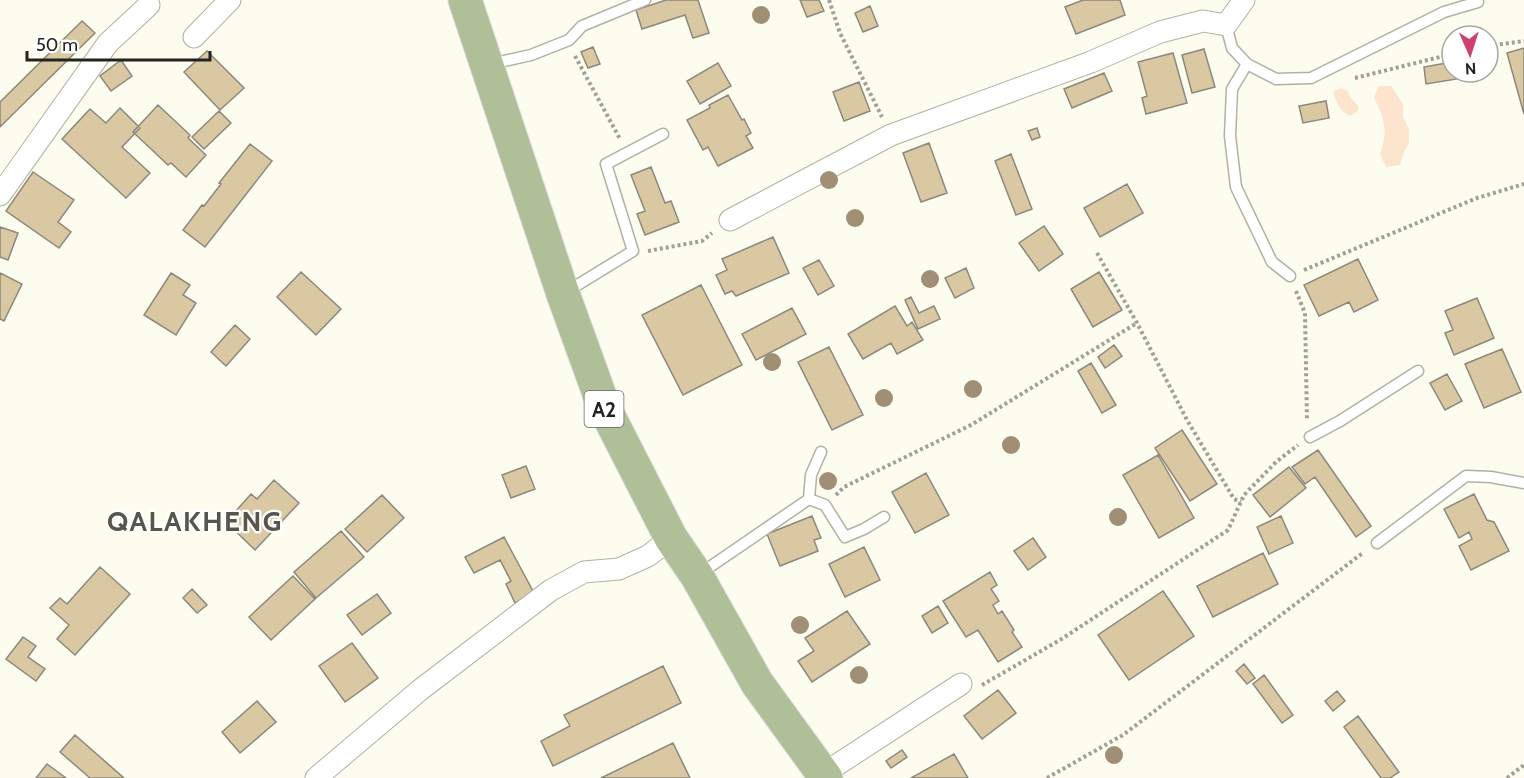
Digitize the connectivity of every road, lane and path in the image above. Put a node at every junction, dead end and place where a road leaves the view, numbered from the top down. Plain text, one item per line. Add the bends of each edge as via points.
1 (230, 0) edge
2 (465, 0) edge
3 (645, 0) edge
4 (829, 0) edge
5 (1244, 0) edge
6 (1478, 2) dead end
7 (149, 5) dead end
8 (1226, 25) junction
9 (194, 37) dead end
10 (569, 40) junction
11 (1524, 41) edge
12 (1500, 44) edge
13 (1440, 57) edge
14 (1247, 64) junction
15 (486, 65) junction
16 (1336, 65) junction
17 (663, 134) dead end
18 (891, 135) junction
19 (627, 153) junction
20 (1523, 184) edge
21 (0, 195) edge
22 (730, 220) dead end
23 (702, 241) dead end
24 (633, 251) junction
25 (1097, 253) dead end
26 (1290, 276) junction
27 (563, 294) junction
28 (1137, 323) junction
29 (1418, 371) dead end
30 (1310, 437) junction
31 (821, 452) dead end
32 (1524, 483) edge
33 (809, 499) junction
34 (1241, 502) junction
35 (825, 505) junction
36 (884, 517) dead end
37 (671, 538) junction
38 (1377, 543) joint
39 (697, 576) junction
40 (964, 689) joint
41 (1524, 765) edge
42 (825, 776) edge
43 (316, 778) edge
44 (1047, 778) edge
45 (1507, 778) edge

1 - 9 street
2 - 15 main road, A2
3 - 10 lane via 582,26
4 - 18 path via 840,33
5 - 8 street
6 - 16 lane via 1444,12
7 - 21 street via 108,43
8 - 14 lane via 1232,48
8 - 18 street via 1203,21 1160,32 1091,62
10 - 15 lane via 531,56
10 - 19 path
11 - 12 path
13 - 16 path via 1351,79
14 - 16 lane via 1276,79 1311,78
14 - 26 lane via 1232,89 1230,136 1236,187 1272,262
15 - 27 main road, A2
17 - 19 lane
18 - 22 street
19 - 24 lane via 606,164
20 - 26 path via 1477,198
23 - 24 path
24 - 27 lane
25 - 28 path
26 - 30 path via 1305,314 1306,413
27 - 37 main road, A2 via 604,407
28 - 34 path via 1187,420 1234,499
28 - 35 path via 971,425 844,487
29 - 30 lane
30 - 34 path via 1276,462
31 - 33 lane via 811,475
32 - 38 lane via 1466,476
33 - 35 lane
33 - 39 lane
34 - 40 path via 1228,530 1060,640
35 - 36 lane via 844,537
37 - 39 main road, A2
37 - 43 street via 648,556 619,569 584,572 551,590 420,690
38 - 44 path via 1123,735
39 - 42 main road, A2 via 756,682
40 - 42 street
41 - 45 path

